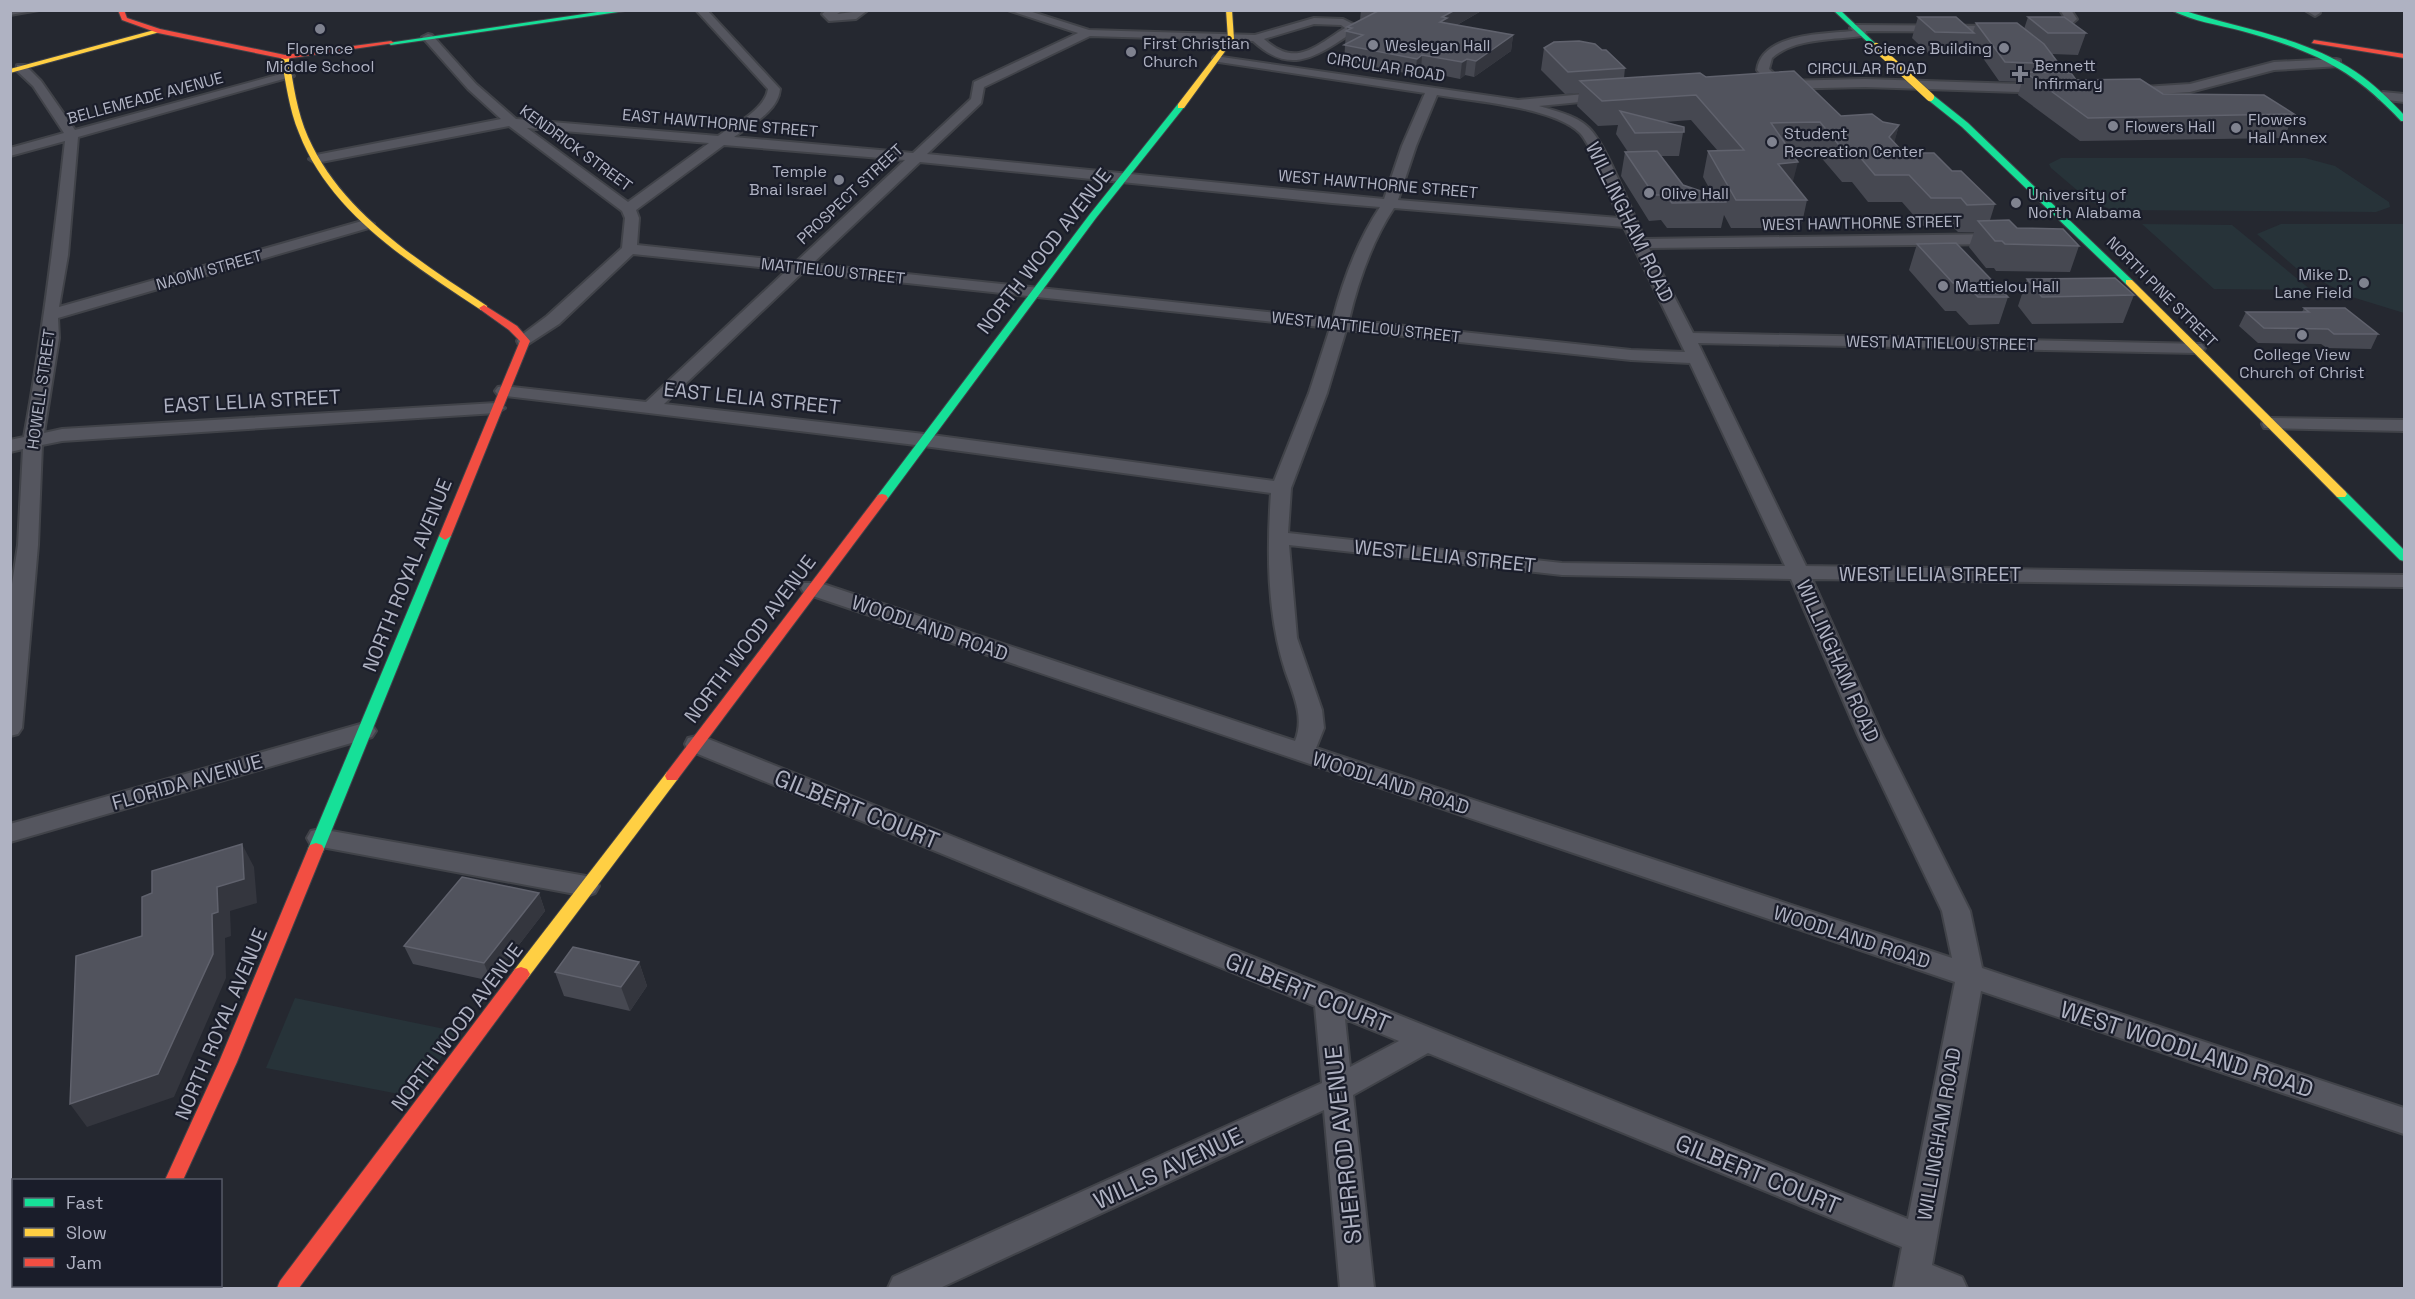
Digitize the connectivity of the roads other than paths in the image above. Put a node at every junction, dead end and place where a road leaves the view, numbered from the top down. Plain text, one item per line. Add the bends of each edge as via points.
1 (34, 10) edge
2 (121, 10) edge
3 (629, 10) edge
4 (701, 10) edge
5 (839, 10) edge
6 (863, 10) edge
7 (1013, 10) edge
8 (1229, 10) edge
9 (1836, 10) edge
10 (2065, 10) edge
11 (2174, 10) edge
12 (10, 12) edge
13 (2235, 28) junction
14 (1858, 30) junction
15 (158, 32) junction
16 (1088, 33) junction
17 (428, 37) junction
18 (1256, 38) junction
19 (1231, 39) junction
20 (285, 57) junction
21 (1219, 58) junction
22 (2404, 58) edge
23 (2336, 63) junction
24 (16, 70) edge
25 (288, 76) junction
26 (1779, 85) junction
27 (1764, 86) edge
28 (1433, 90) junction
29 (2065, 90) edge
30 (2116, 92) edge
31 (1622, 96) edge
32 (2383, 96) junction
33 (2404, 98) edge
34 (1518, 104) junction
35 (2404, 119) edge
36 (508, 122) junction
37 (72, 135) junction
38 (721, 139) junction
39 (10, 152) edge
40 (915, 157) junction
41 (316, 159) junction
42 (1124, 178) junction
43 (1390, 204) junction
44 (628, 208) junction
45 (1629, 223) junction
46 (368, 224) junction
47 (2061, 238) edge
48 (2085, 238) junction
49 (2014, 239) edge
50 (1640, 244) junction
51 (629, 249) junction
52 (800, 267) junction
53 (1036, 293) junction
54 (50, 315) junction
55 (1340, 324) junction
56 (525, 341) junction
57 (1692, 348) junction
58 (2196, 348) junction
59 (504, 391) junction
60 (496, 408) junction
61 (649, 409) junction
62 (2271, 424) junction
63 (2404, 426) edge
64 (924, 440) junction
65 (33, 441) junction
66 (10, 446) edge
67 (1281, 488) junction
68 (1278, 538) junction
69 (2404, 557) edge
70 (1799, 573) junction
71 (2404, 581) edge
72 (812, 588) junction
73 (15, 608) edge
74 (10, 728) edge
75 (364, 731) junction
76 (697, 744) junction
77 (1302, 753) junction
78 (10, 833) edge
79 (321, 838) junction
80 (586, 886) junction
81 (1970, 976) junction
82 (1329, 1002) junction
83 (1426, 1040) junction
84 (1336, 1090) junction
85 (2404, 1121) edge
86 (174, 1179) edge
87 (1920, 1239) junction
88 (1912, 1281) edge
89 (287, 1288) edge
90 (905, 1288) edge
91 (1357, 1288) edge
92 (1950, 1288) edge

1 - 12 street
2 - 15 street via 124,19
3 - 17 street
4 - 38 street via 774,89 765,108
5 - 6 street via 827,14 828,18 852,17
7 - 16 street
8 - 19 street
9 - 14 street, NORTH PINE STREET
10 - 14 street via 2071,19 2064,25
11 - 13 street
13 - 22 street
13 - 23 street
14 - 26 street via 1772,51 1765,58 1763,70
14 - 48 street, NORTH PINE STREET, bridge
15 - 20 street
15 - 24 street
16 - 19 street
16 - 40 street, PROSPECT STREET via 978,85 977,100
17 - 20 street
17 - 36 street, KENDRICK STREET
18 - 18 street via 1278,55 1290,58 1353,28 1344,22 1308,22
18 - 19 street
19 - 21 street, NORTH WOOD AVENUE
20 - 25 street
21 - 28 street, CIRCULAR ROAD
21 - 42 street, NORTH WOOD AVENUE
22 - 23 street
23 - 30 street via 2274,66 2190,88
23 - 32 street via 2378,83
24 - 37 street via 36,84
25 - 37 street, BELLEMEADE AVENUE
25 - 41 street via 294,109
26 - 27 street, CIRCULAR ROAD
26 - 29 street, CIRCULAR ROAD via 1865,83
28 - 34 street, CIRCULAR ROAD
28 - 43 street
31 - 34 street, CIRCULAR ROAD
32 - 33 street
32 - 35 street
34 - 45 street, WILLINGHAM ROAD via 1560,116 1584,130
36 - 38 street, EAST HAWTHORNE STREET
36 - 41 street, EAST HAWTHORNE STREET
36 - 44 street, KENDRICK STREET
37 - 39 street, BELLEMEADE AVENUE
37 - 54 street, HOWELL STREET
38 - 40 street, EAST HAWTHORNE STREET
38 - 44 street
40 - 42 street, EAST HAWTHORNE STREET
40 - 52 street, PROSPECT STREET
41 - 46 street
42 - 43 street, WEST HAWTHORNE STREET
42 - 53 street, NORTH WOOD AVENUE
43 - 45 street, WEST HAWTHORNE STREET
43 - 55 street via 1366,245
44 - 51 street, KENDRICK STREET via 632,218
45 - 50 street, WILLINGHAM ROAD
46 - 54 street, NAOMI STREET
46 - 56 street via 513,328
47 - 48 street
48 - 58 street, NORTH PINE STREET
49 - 50 street, WEST HAWTHORNE STREET
50 - 57 street, WILLINGHAM ROAD
51 - 52 street, MATTIELOU STREET
51 - 56 street
52 - 53 street, MATTIELOU STREET
52 - 61 street, PROSPECT STREET
53 - 55 street, WEST MATTIELOU STREET
53 - 64 street, NORTH WOOD AVENUE
54 - 65 street, HOWELL STREET via 51,338
55 - 57 street, WEST MATTIELOU STREET via 1630,355
55 - 67 street
56 - 59 street, NORTH ROYAL AVENUE
57 - 58 street, WEST MATTIELOU STREET
57 - 70 street, WILLINGHAM ROAD
58 - 62 street, NORTH PINE STREET
59 - 60 street, NORTH ROYAL AVENUE
59 - 61 street, EAST LELIA STREET
60 - 65 street, EAST LELIA STREET via 62,435
60 - 75 street, NORTH ROYAL AVENUE
61 - 64 street, EAST LELIA STREET
62 - 63 street
62 - 69 street, NORTH PINE STREET
64 - 67 street
64 - 72 street, NORTH WOOD AVENUE
65 - 66 street, EAST LELIA STREET
65 - 73 street, HOWELL STREET via 28,545
67 - 68 street
68 - 70 street, WEST LELIA STREET via 1562,569
68 - 77 street via 1286,638 1310,710 1312,728
70 - 71 street, WEST LELIA STREET
70 - 81 street, WILLINGHAM ROAD via 1870,735 1956,911
72 - 76 street, NORTH WOOD AVENUE
72 - 77 street, WOODLAND ROAD
73 - 74 street, HOWELL STREET
75 - 78 street, FLORIDA AVENUE
75 - 79 street, NORTH ROYAL AVENUE
76 - 80 street, NORTH WOOD AVENUE
76 - 82 street, GILBERT COURT
77 - 81 street, WOODLAND ROAD
79 - 80 street
79 - 86 street, NORTH ROYAL AVENUE
80 - 89 street, NORTH WOOD AVENUE
81 - 85 street, WEST WOODLAND ROAD
81 - 87 street, WILLINGHAM ROAD
82 - 83 street, GILBERT COURT
82 - 84 street, SHERROD AVENUE
83 - 84 street, WILLS AVENUE
83 - 87 street, GILBERT COURT
84 - 90 street, WILLS AVENUE
84 - 91 street, SHERROD AVENUE
87 - 88 street, WILLINGHAM ROAD
88 - 92 street

